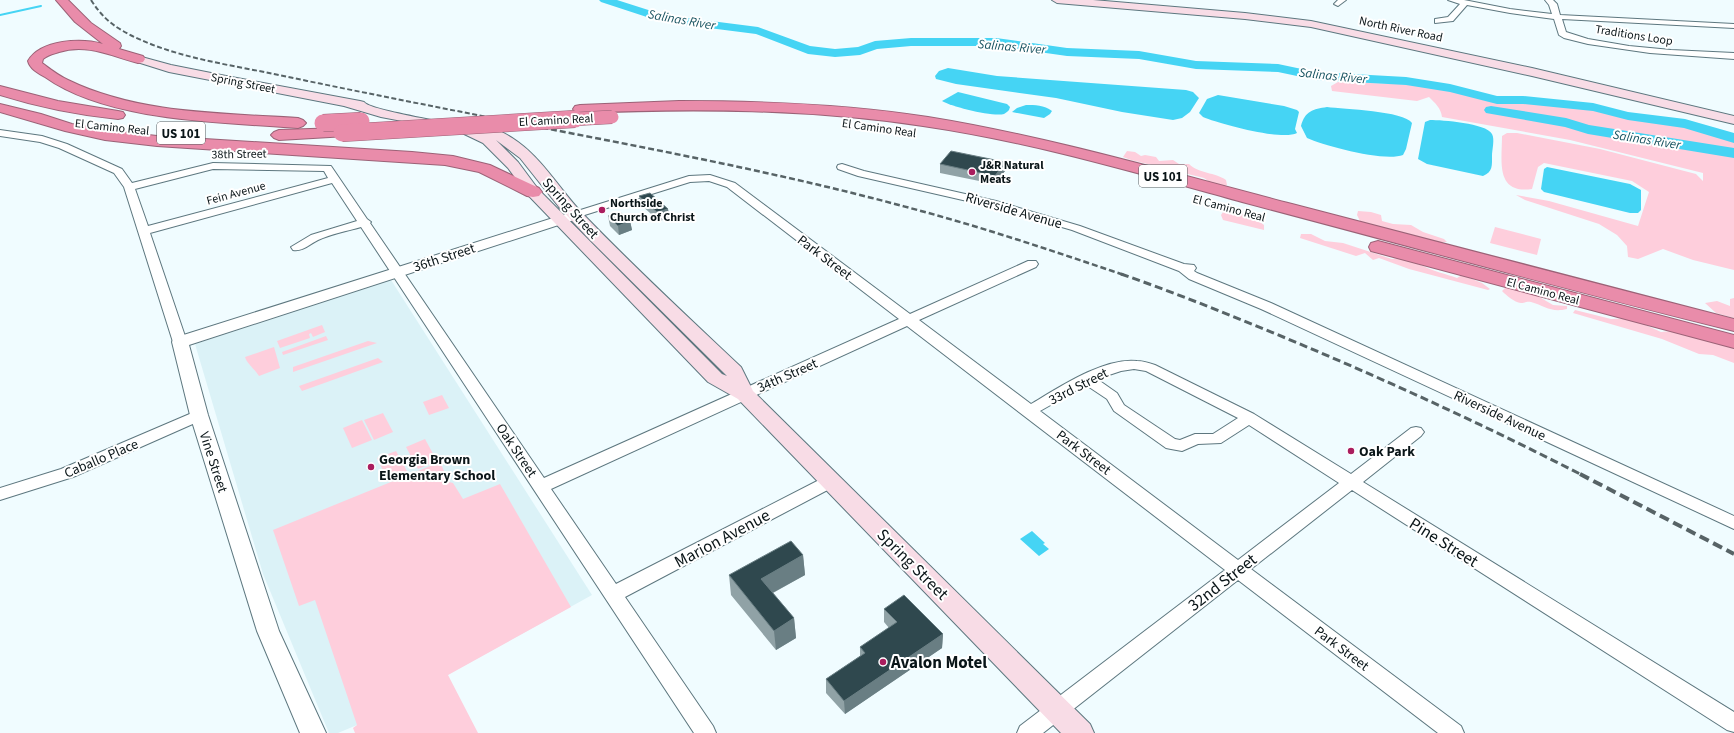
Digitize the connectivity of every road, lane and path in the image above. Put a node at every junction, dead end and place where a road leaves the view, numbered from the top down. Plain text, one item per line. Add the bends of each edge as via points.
1 (62, 0) edge
2 (1057, 0) edge
3 (1452, 0) edge
4 (1552, 1) edge
5 (1465, 3) junction
6 (1558, 17) junction
7 (1438, 21) dead end
8 (1734, 26) edge
9 (1734, 56) edge
10 (138, 59) junction
11 (0, 90) edge
12 (349, 104) junction
13 (0, 108) edge
14 (22, 114) junction
15 (1734, 120) edge
16 (298, 123) junction
17 (0, 133) edge
18 (842, 167) dead end
19 (327, 168) joint
20 (710, 178) joint
21 (335, 179) junction
22 (129, 187) junction
23 (533, 192) junction
24 (567, 218) junction
25 (365, 222) junction
26 (144, 231) junction
27 (297, 247) dead end
28 (1032, 264) dead end
29 (397, 272) junction
30 (909, 320) junction
31 (1734, 325) edge
32 (180, 342) junction
33 (1734, 342) edge
34 (1150, 368) joint
35 (1087, 379) junction
36 (745, 394) junction
37 (1030, 411) junction
38 (199, 415) junction
39 (1249, 418) junction
40 (1416, 432) dead end
41 (831, 481) junction
42 (1350, 483) junction
43 (542, 486) junction
44 (0, 494) edge
45 (1734, 523) edge
46 (1238, 569) junction
47 (614, 594) junction
48 (1057, 710) junction
49 (1734, 724) edge
50 (312, 733) edge
51 (706, 733) edge
52 (1028, 733) edge
53 (1080, 733) edge
54 (1454, 733) edge

1 - 10 highway via 87,25
2 - 15 main road, North River Road via 1275,19 1326,27
3 - 5 street
4 - 6 street, Traditions Loop
5 - 6 street
5 - 7 street via 1450,19
6 - 8 street
6 - 9 street, Traditions Loop via 1562,33 1577,39 1663,53
10 - 12 main road, Spring Street via 169,68
10 - 16 highway via 99,46 83,44 58,48 37,57 35,61 46,74 87,95 128,106 216,118
11 - 16 highway, El Camino Real / US 101 via 26,99 71,108 153,119
12 - 23 main road, Spring Street via 477,134 513,165
12 - 24 main road, Spring Street via 447,120 497,135 524,154
13 - 14 highway, El Camino Real / US 101
14 - 23 highway via 70,128 157,141 453,161 492,172
14 - 33 highway, El Camino Real / US 101, bridge via 142,131 222,135 342,133 612,117 717,116 817,120 897,130 981,144 1063,164
16 - 31 highway, El Camino Real / US 101, bridge via 636,105 775,106 905,119 974,130 1040,145
17 - 22 street, Vine Street via 42,139 63,146 118,171
18 - 45 street, Riverside Avenue via 1020,211 1076,228 1183,268 1193,276 1266,306
19 - 21 street, Oak Street
19 - 22 street, 38th Street via 213,166
20 - 24 street, 36th Street via 678,182
20 - 30 street, Park Street via 731,185
21 - 25 street, Oak Street
21 - 26 street, Fein Avenue
22 - 26 street, Vine Street
23 - 24 main road, Spring Street
24 - 29 street, 36th Street
24 - 36 main road, Spring Street via 715,378
25 - 27 street via 315,237
25 - 29 street, Oak Street
26 - 32 street, Vine Street
28 - 30 street, 34th Street
29 - 32 street, 36th Street
29 - 43 street, Oak Street
30 - 36 street, 34th Street
30 - 37 street, Park Street
32 - 38 street, Vine Street
34 - 35 street, 33rd Street via 1133,364 1112,368
34 - 39 street, Pine Street
35 - 37 street, 33rd Street
35 - 39 street via 1112,396 1119,408 1171,444 1182,446 1195,439 1216,440
36 - 41 main road, Spring Street
36 - 43 street, 34th Street
37 - 46 street, Park Street
38 - 44 street, Caballo Place via 67,473
38 - 50 street, Vine Street via 268,631
39 - 42 street, Pine Street
40 - 42 street, 32nd Street
41 - 47 street, Marion Avenue
41 - 48 main road, Spring Street
42 - 46 street, 32nd Street
42 - 49 street, Pine Street
43 - 47 street, Oak Street
46 - 48 street, 32nd Street
46 - 54 street, Park Street
47 - 51 street, Oak Street
48 - 52 street, 32nd Street
48 - 53 main road, Spring Street

